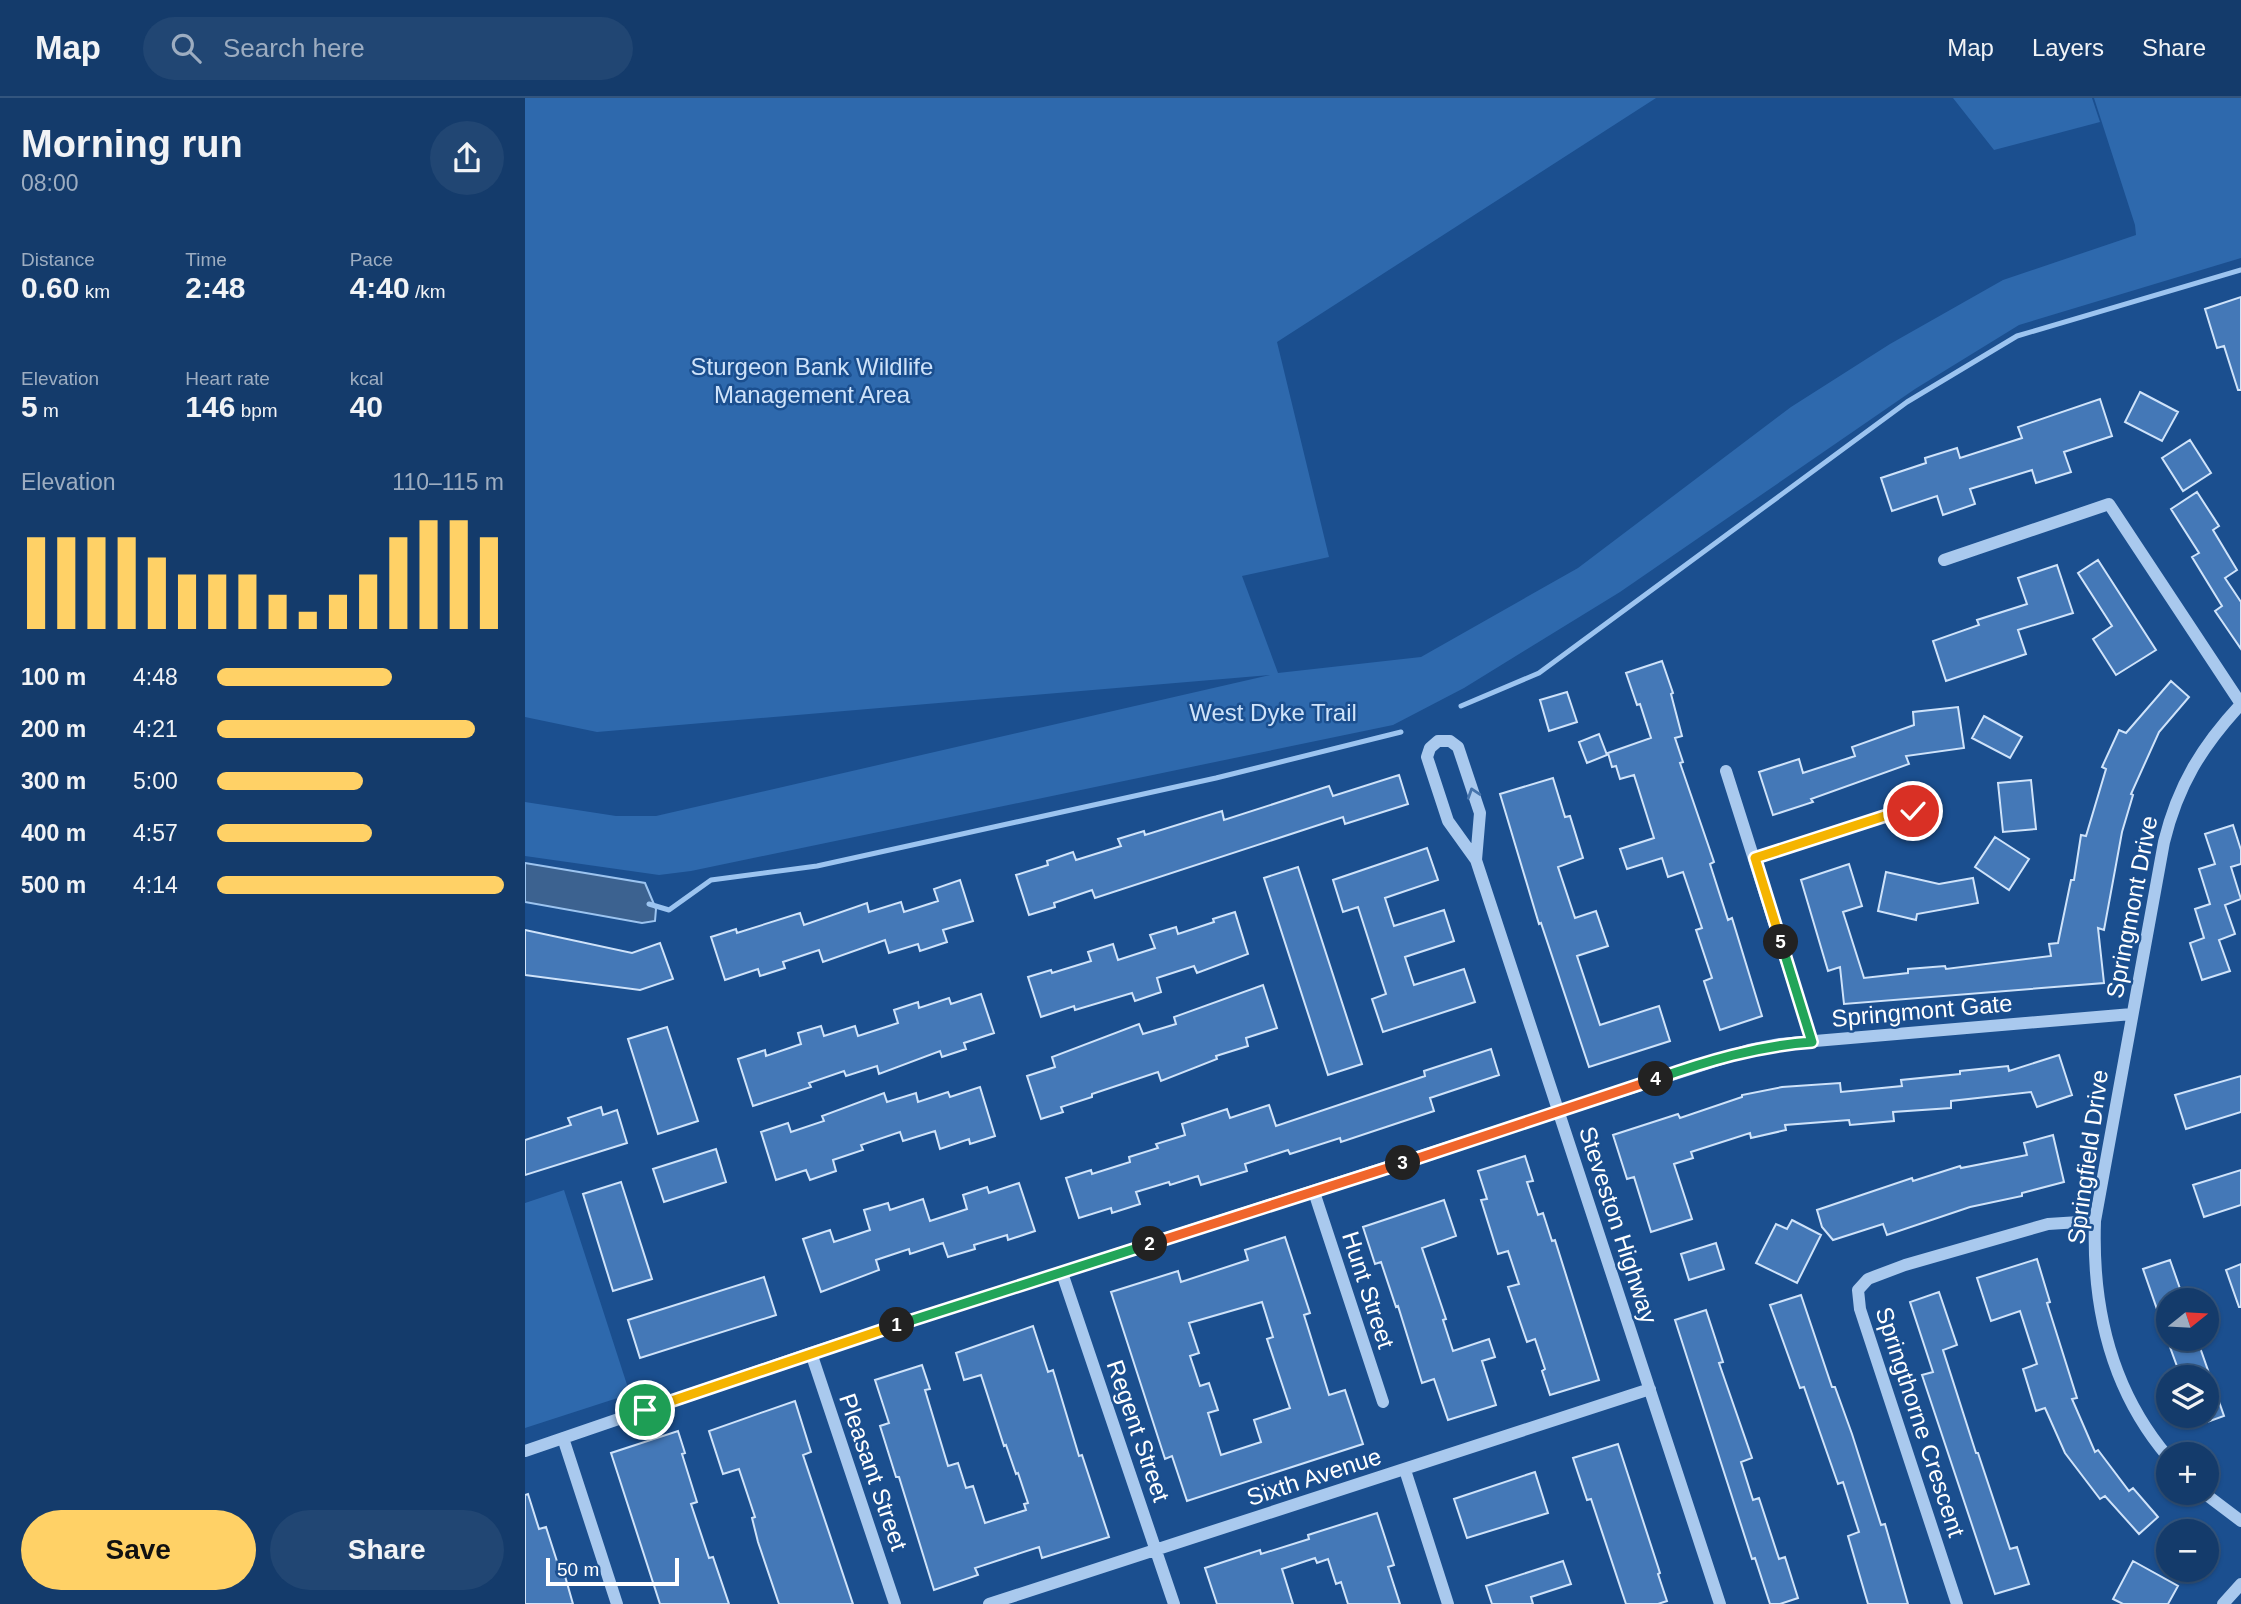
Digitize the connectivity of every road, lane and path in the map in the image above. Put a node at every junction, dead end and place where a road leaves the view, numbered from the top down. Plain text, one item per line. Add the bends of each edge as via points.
1 (1944, 560) dead end
2 (2241, 704) edge
3 (1726, 771) dead end
4 (1934, 814) dead end
5 (1755, 858) junction
6 (1476, 860) junction
7 (2132, 1014) junction
8 (1812, 1042) junction
9 (1558, 1113) junction
10 (1314, 1192) junction
11 (2095, 1221) junction
12 (1062, 1273) junction
13 (811, 1353) junction
14 (1650, 1389) junction
15 (1383, 1402) dead end
16 (563, 1438) junction
17 (2157, 1442) edge
18 (525, 1451) edge
19 (1405, 1471) junction
20 (2219, 1504) edge
21 (2241, 1521) edge
22 (1156, 1549) junction
23 (2241, 1584) edge
24 (617, 1604) edge
25 (895, 1604) edge
26 (989, 1604) edge
27 (1174, 1604) edge
28 (1448, 1604) edge
29 (1720, 1604) edge
30 (1957, 1604) edge
31 (2223, 1604) edge

1 - 2 street via 2109,504
2 - 7 street, Springmont Drive via 2201,751 2171,814
3 - 5 street
4 - 5 street via 1891,814
5 - 8 street
6 -> 6 street, Steveston Highway via 1479,813 1471,787 1458,747 1438,741 1427,757 1448,821
6 - 9 street, Steveston Highway
7 - 8 street, Springmont Gate
7 - 11 street, Springfield Drive
8 - 9 street, Springmont Gate via 1723,1057
9 - 10 street, Springmont Gate
9 - 14 street, Steveston Highway
10 - 12 street, Springmont Gate
10 - 15 street, Hunt Street
11 - 17 street, Springfield Drive via 2094,1276 2105,1336 2125,1390
11 - 30 street, Springthorne Crescent via 2049,1224 1905,1265 1868,1279 1858,1290 1860,1308
12 - 13 street, Springmont Gate
12 - 22 street, Regent Street
13 - 16 street, Springmont Gate
13 - 25 street, Pleasant Street
14 - 19 street, Sixth Avenue
14 - 29 street, Steveston Highway
16 - 18 street, Springmont Gate
16 - 24 street
19 - 22 street, Sixth Avenue
19 - 28 street
20 - 21 street
22 - 26 street, Sixth Avenue
22 - 27 street, Regent Street
23 - 31 street

